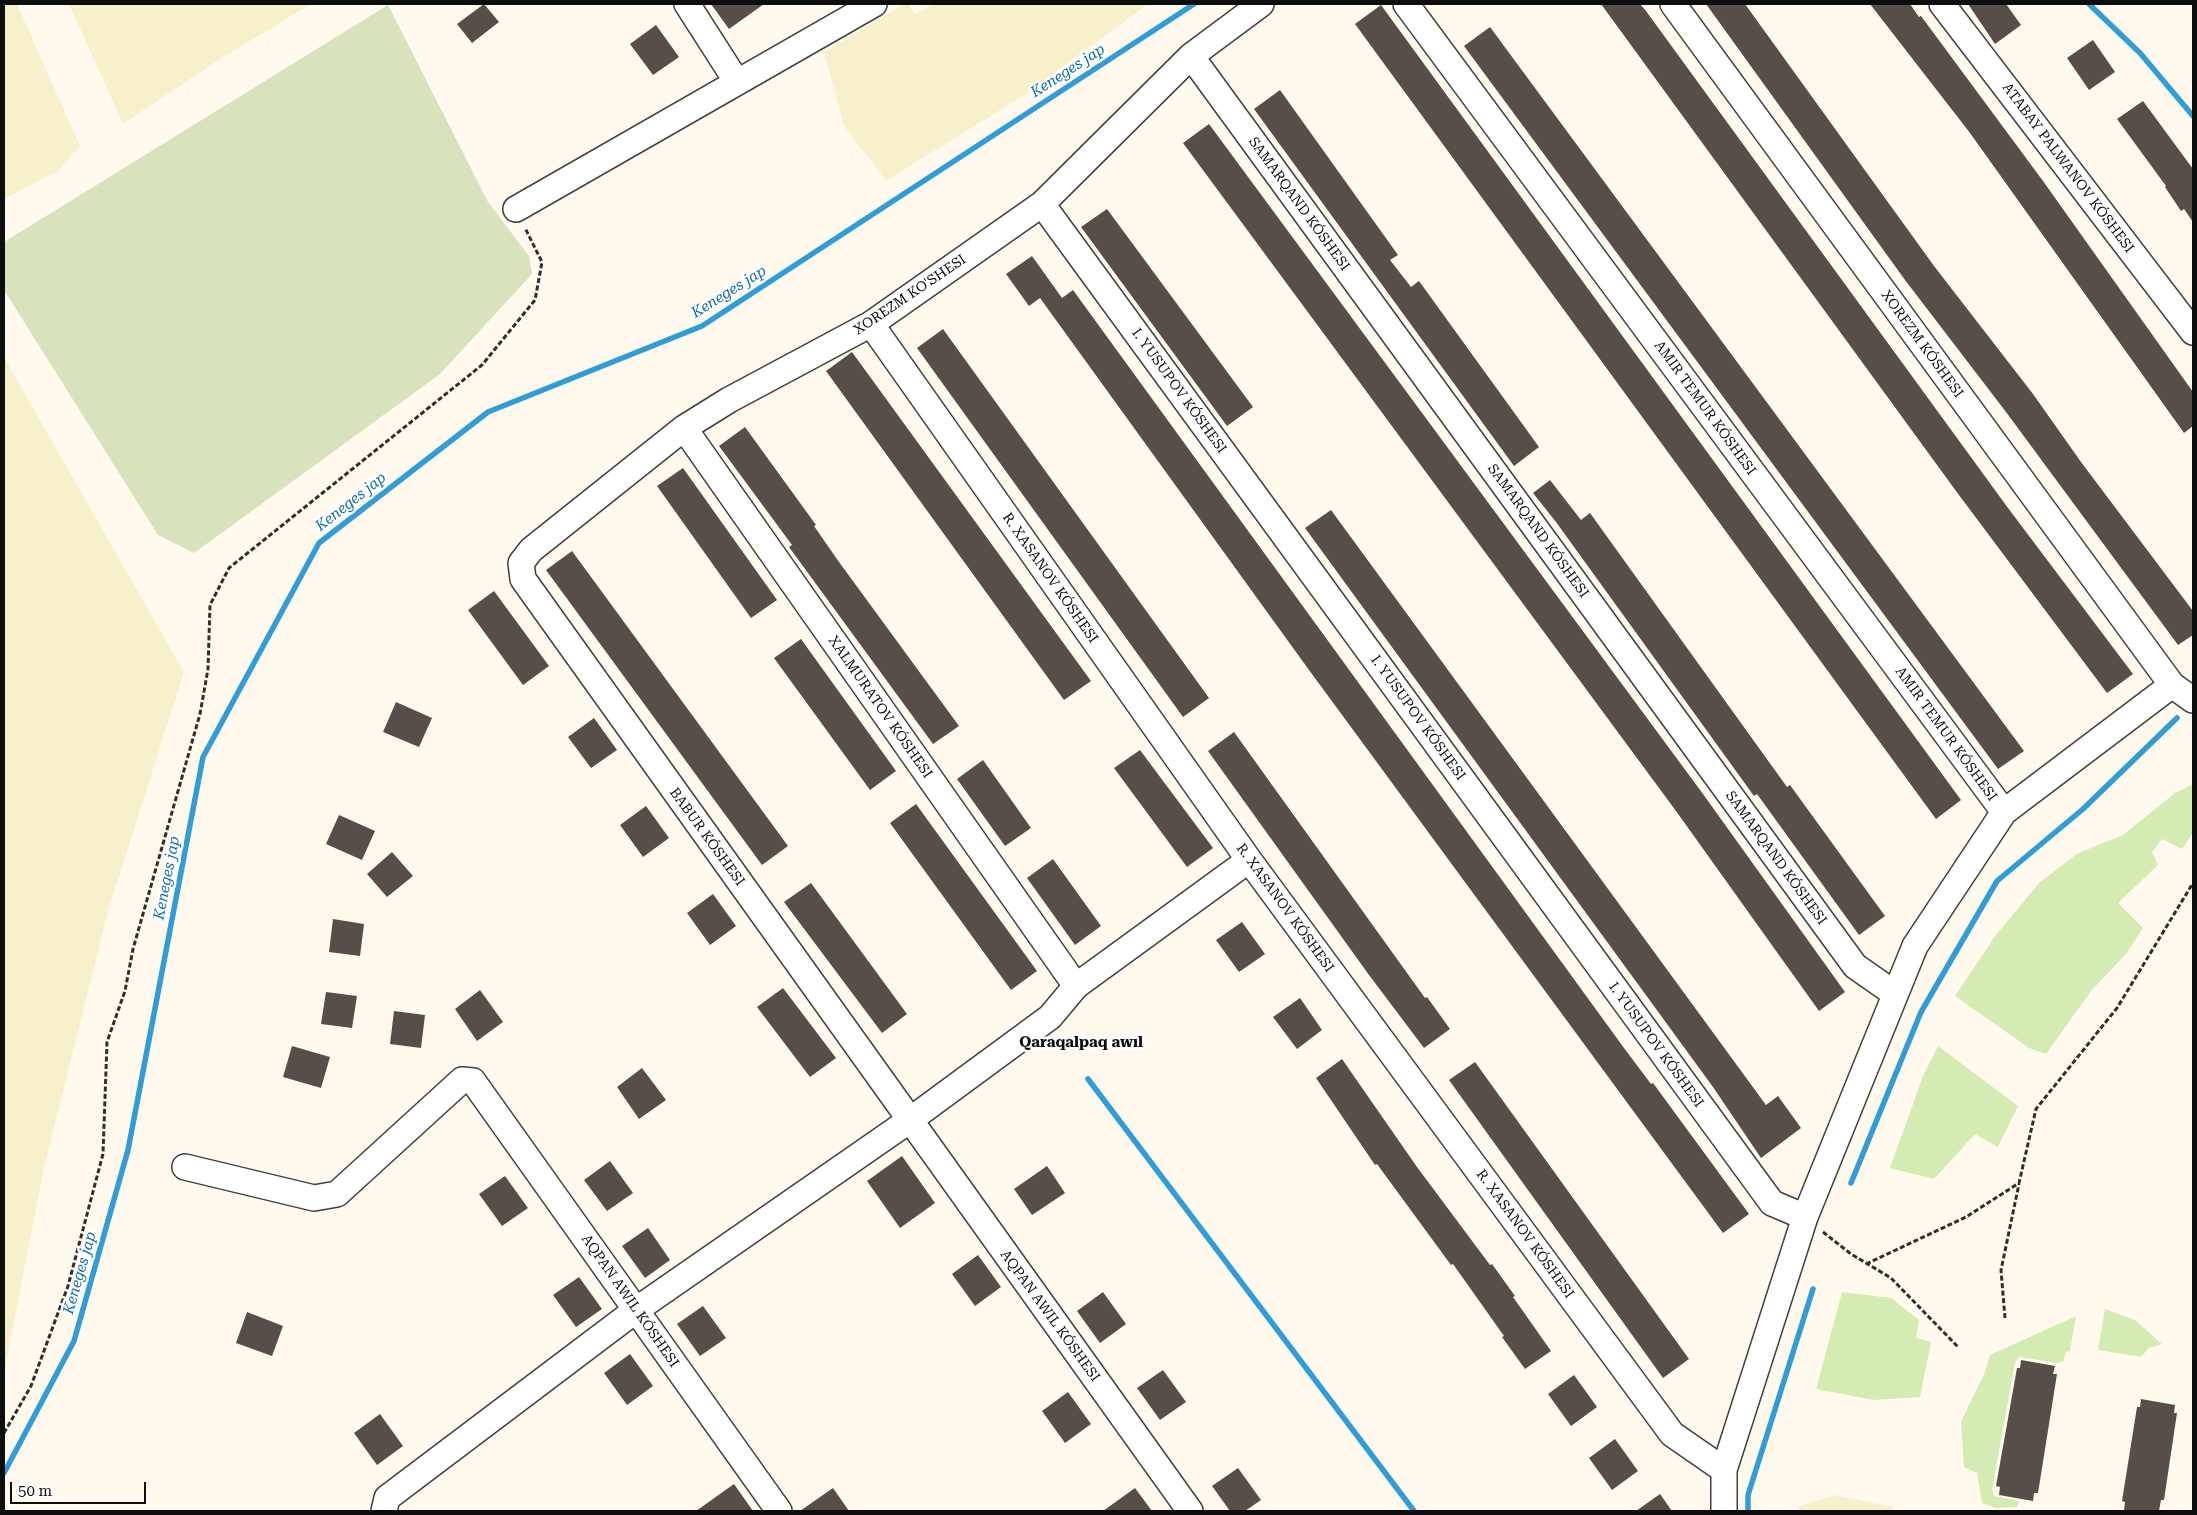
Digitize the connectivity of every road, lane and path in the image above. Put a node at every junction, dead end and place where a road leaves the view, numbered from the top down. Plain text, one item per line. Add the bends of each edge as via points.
1 (687, 4) edge
2 (874, 4) edge
3 (1261, 4) edge
4 (1406, 4) edge
5 (1672, 4) edge
6 (1942, 4) edge
7 (1191, 56) junction
8 (738, 82) junction
9 (1042, 204) junction
10 (516, 209) joint
11 (871, 324) junction
12 (2193, 332) edge
13 (684, 428) junction
14 (530, 550) joint
15 (2172, 685) junction
16 (2193, 700) edge
17 (2004, 812) junction
18 (1249, 860) junction
19 (2193, 883) edge
20 (1076, 986) junction
21 (1896, 994) junction
22 (910, 1120) junction
23 (185, 1167) dead end
24 (2019, 1183) junction
25 (1804, 1217) junction
26 (1866, 1264) junction
27 (636, 1310) junction
28 (2005, 1318) dead end
29 (1959, 1348) dead end
30 (4, 1433) edge
31 (1724, 1470) junction
32 (385, 1505) edge
33 (779, 1511) edge
34 (1190, 1511) edge
35 (1724, 1511) edge

1 - 8 street
2 - 8 street
3 - 7 street, XOREZM KO'SHESI
4 - 17 street, AMIR TEMUR KÓSHESI
5 - 15 street, XOREZM KÓSHESI
6 - 12 street, ATABAY PALWANOV KÓSHESI
7 - 9 street, XOREZM KO'SHESI
7 - 21 street, SAMARQAND KÓSHESI via 1855,966
8 - 10 street
9 - 11 street, XOREZM KO'SHESI
9 - 25 street, I. YUSUPOV KÓSHESI via 1772,1203
10 - 30 path via 542,262 535,300 482,365 229,568 210,604 208,669 200,714 133,949 125,991 107,1042 102,1154 68,1286 31,1386
11 - 13 street, XOREZM KO'SHESI via 729,400
11 - 18 street, R. XASANOV KÓSHESI
13 - 14 street, XOREZM KO'SHESI
13 - 20 street, XALMURATOV KÓSHESI
14 - 22 street, BABUR KÓSHESI via 521,563 523,579
15 - 16 street, XOREZM KÓSHESI
15 - 17 street
17 - 21 street via 1915,946
18 - 20 street
18 - 31 street, R. XASANOV KÓSHESI via 1672,1434
19 - 24 path via 2118,1008 2036,1109
20 - 22 street via 1050,1018
21 - 25 street
22 - 27 street
22 - 34 street, BABUR KÓSHESI
23 - 27 street via 314,1198 337,1194 462,1080 473,1081
24 - 26 path via 1966,1217
24 - 28 path via 2001,1270
25 - 26 path
25 - 31 street
26 - 29 path via 1891,1278
27 - 32 street
27 - 33 street
31 - 35 street

